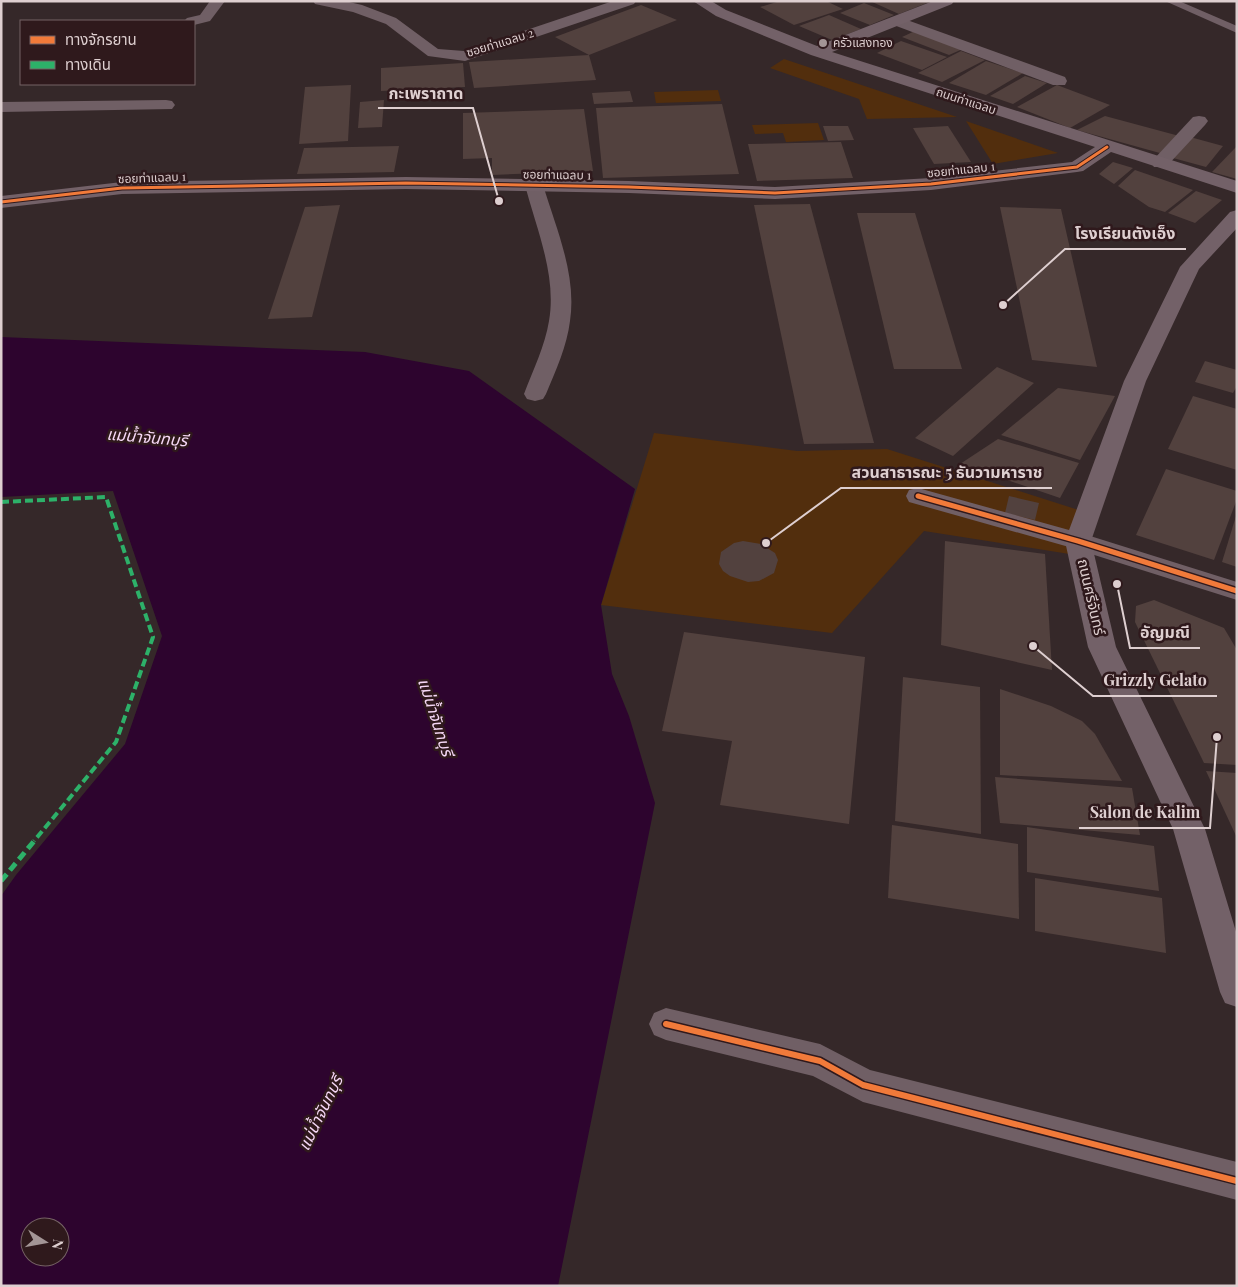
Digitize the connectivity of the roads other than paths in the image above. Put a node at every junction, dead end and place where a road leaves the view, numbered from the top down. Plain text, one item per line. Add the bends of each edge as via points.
1 (218, 1) edge
2 (320, 1) edge
3 (629, 1) edge
4 (700, 1) edge
5 (947, 1) edge
6 (1170, 1) edge
7 (195, 20) edge
8 (896, 21) junction
9 (1237, 30) edge
10 (817, 52) junction
11 (1059, 81) dead end
12 (166, 105) dead end
13 (1, 108) edge
14 (1200, 122) dead end
15 (1107, 147) junction
16 (1160, 163) junction
17 (534, 185) junction
18 (1237, 187) edge
19 (1, 202) edge
20 (1237, 216) edge
21 (535, 394) dead end
22 (918, 496) dead end
23 (1078, 541) junction
24 (1237, 591) edge
25 (1237, 992) edge
26 (666, 1024) dead end
27 (1237, 1181) edge

1 - 7 street via 205,18
2 - 3 street, ซอยท่าแฉลบ 2 via 357,8 391,21 434,53 465,56
4 - 10 main road, ถนนท่าแฉลบ via 721,13
5 - 8 main road
6 - 9 lane
8 - 10 main road
8 - 11 street
10 - 15 main road, ถนนท่าแฉลบ
12 - 13 street via 25,99
14 - 16 street
15 - 16 main road, ถนนท่าแฉลบ
15 - 17 main road, ซอยท่าแฉลบ 1 via 1076,167 931,184 775,193
16 - 18 main road, ถนนท่าแฉลบ
17 - 19 main road, ซอยท่าแฉลบ 1 via 406,183 122,188
17 - 21 street via 558,275 561,308 553,348
20 - 23 main road, ถนนศรีจันทร์ via 1190,267 1135,381
22 - 23 street
23 - 24 street
23 - 25 main road, ถนนศรีจันทร์ via 1102,647 1189,829
26 - 27 street via 820,1061 863,1085

